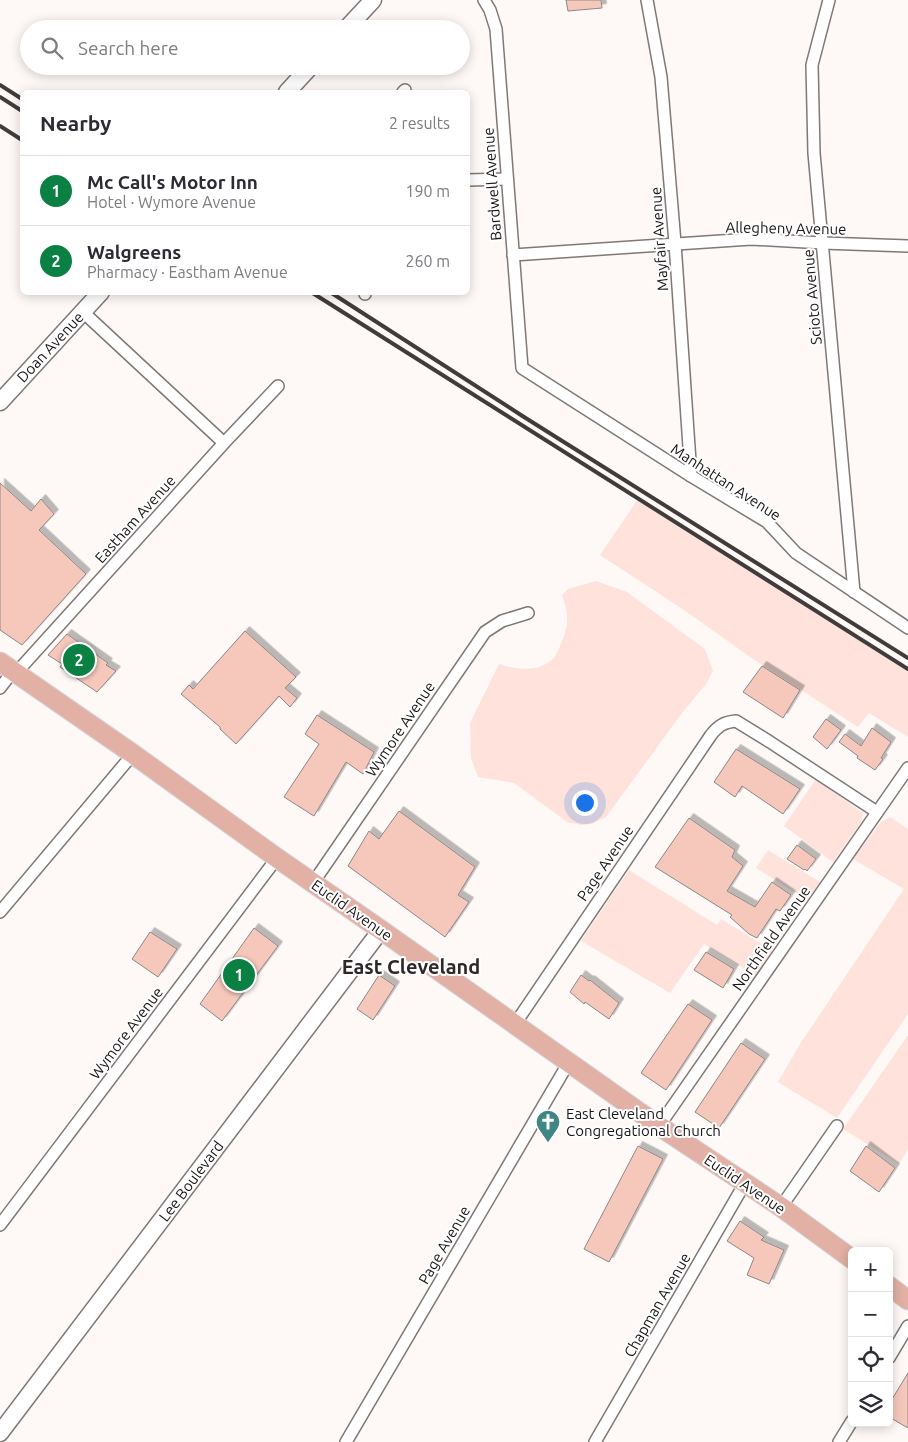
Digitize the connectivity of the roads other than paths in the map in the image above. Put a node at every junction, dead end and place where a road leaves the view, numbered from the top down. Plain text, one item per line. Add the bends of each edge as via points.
1 (373, 0) edge
2 (484, 0) edge
3 (648, 0) edge
4 (829, 0) edge
5 (354, 20) edge
6 (303, 75) edge
7 (289, 90) edge
8 (507, 179) junction
9 (470, 180) edge
10 (823, 243) junction
11 (675, 244) junction
12 (908, 246) edge
13 (513, 255) junction
14 (98, 295) edge
15 (83, 312) junction
16 (522, 368) joint
17 (278, 386) dead end
18 (0, 402) edge
19 (224, 443) junction
20 (691, 476) junction
21 (854, 592) junction
22 (528, 613) dead end
23 (908, 628) edge
24 (9, 669) edge
25 (0, 688) edge
26 (134, 754) junction
27 (908, 768) edge
28 (877, 812) junction
29 (277, 858) junction
30 (314, 883) junction
31 (0, 912) edge
32 (381, 930) junction
33 (515, 1024) junction
34 (569, 1062) junction
35 (659, 1126) junction
36 (838, 1126) dead end
37 (745, 1183) junction
38 (781, 1208) junction
39 (0, 1225) edge
40 (848, 1256) edge
41 (893, 1289) edge
42 (908, 1300) edge
43 (908, 1326) edge
44 (893, 1351) edge
45 (848, 1427) edge
46 (0, 1433) edge
47 (346, 1442) edge
48 (595, 1442) edge
49 (839, 1442) edge

1 - 5 street
2 - 8 street, Bardwell Avenue via 496,29
3 - 11 street, Mayfair Avenue via 661,77
4 - 10 street, Scioto Avenue via 812,64 814,153
6 - 7 street
8 - 9 street
8 - 13 street, Bardwell Avenue
10 - 11 street, Allegheny Avenue via 752,239
10 - 12 street, Allegheny Avenue
10 - 21 street, Scioto Avenue
11 - 13 street, Allegheny Avenue
11 - 20 street, Mayfair Avenue
13 - 16 street, Bardwell Avenue
14 - 15 street, Doan Avenue
15 - 18 street, Doan Avenue
15 - 19 street
16 - 20 street, Manhattan Avenue
17 - 19 street, Eastham Avenue
19 - 24 street, Eastham Avenue
20 - 21 street, Manhattan Avenue via 767,522 796,553
21 - 23 street, Manhattan Avenue
22 - 30 street, Wymore Avenue via 502,621 485,632
24 - 25 street, Eastham Avenue
24 - 26 main road, Euclid Avenue
26 - 29 main road, Euclid Avenue
26 - 31 street
27 - 28 street, Northfield Avenue
28 - 33 street, Page Avenue via 736,721 724,723 705,742
28 - 35 street, Northfield Avenue
29 - 30 main road, Euclid Avenue
29 - 39 street, Wymore Avenue
30 - 32 main road, Euclid Avenue
32 - 33 main road, Euclid Avenue
32 - 46 street, Lee Boulevard
33 - 34 main road, Euclid Avenue
34 - 35 main road, Euclid Avenue
34 - 47 street, Page Avenue
35 - 37 main road, Euclid Avenue
36 - 38 street
37 - 38 main road, Euclid Avenue
37 - 48 street, Chapman Avenue
38 - 40 main road, Euclid Avenue
41 - 42 main road
43 - 44 street
45 - 49 street

